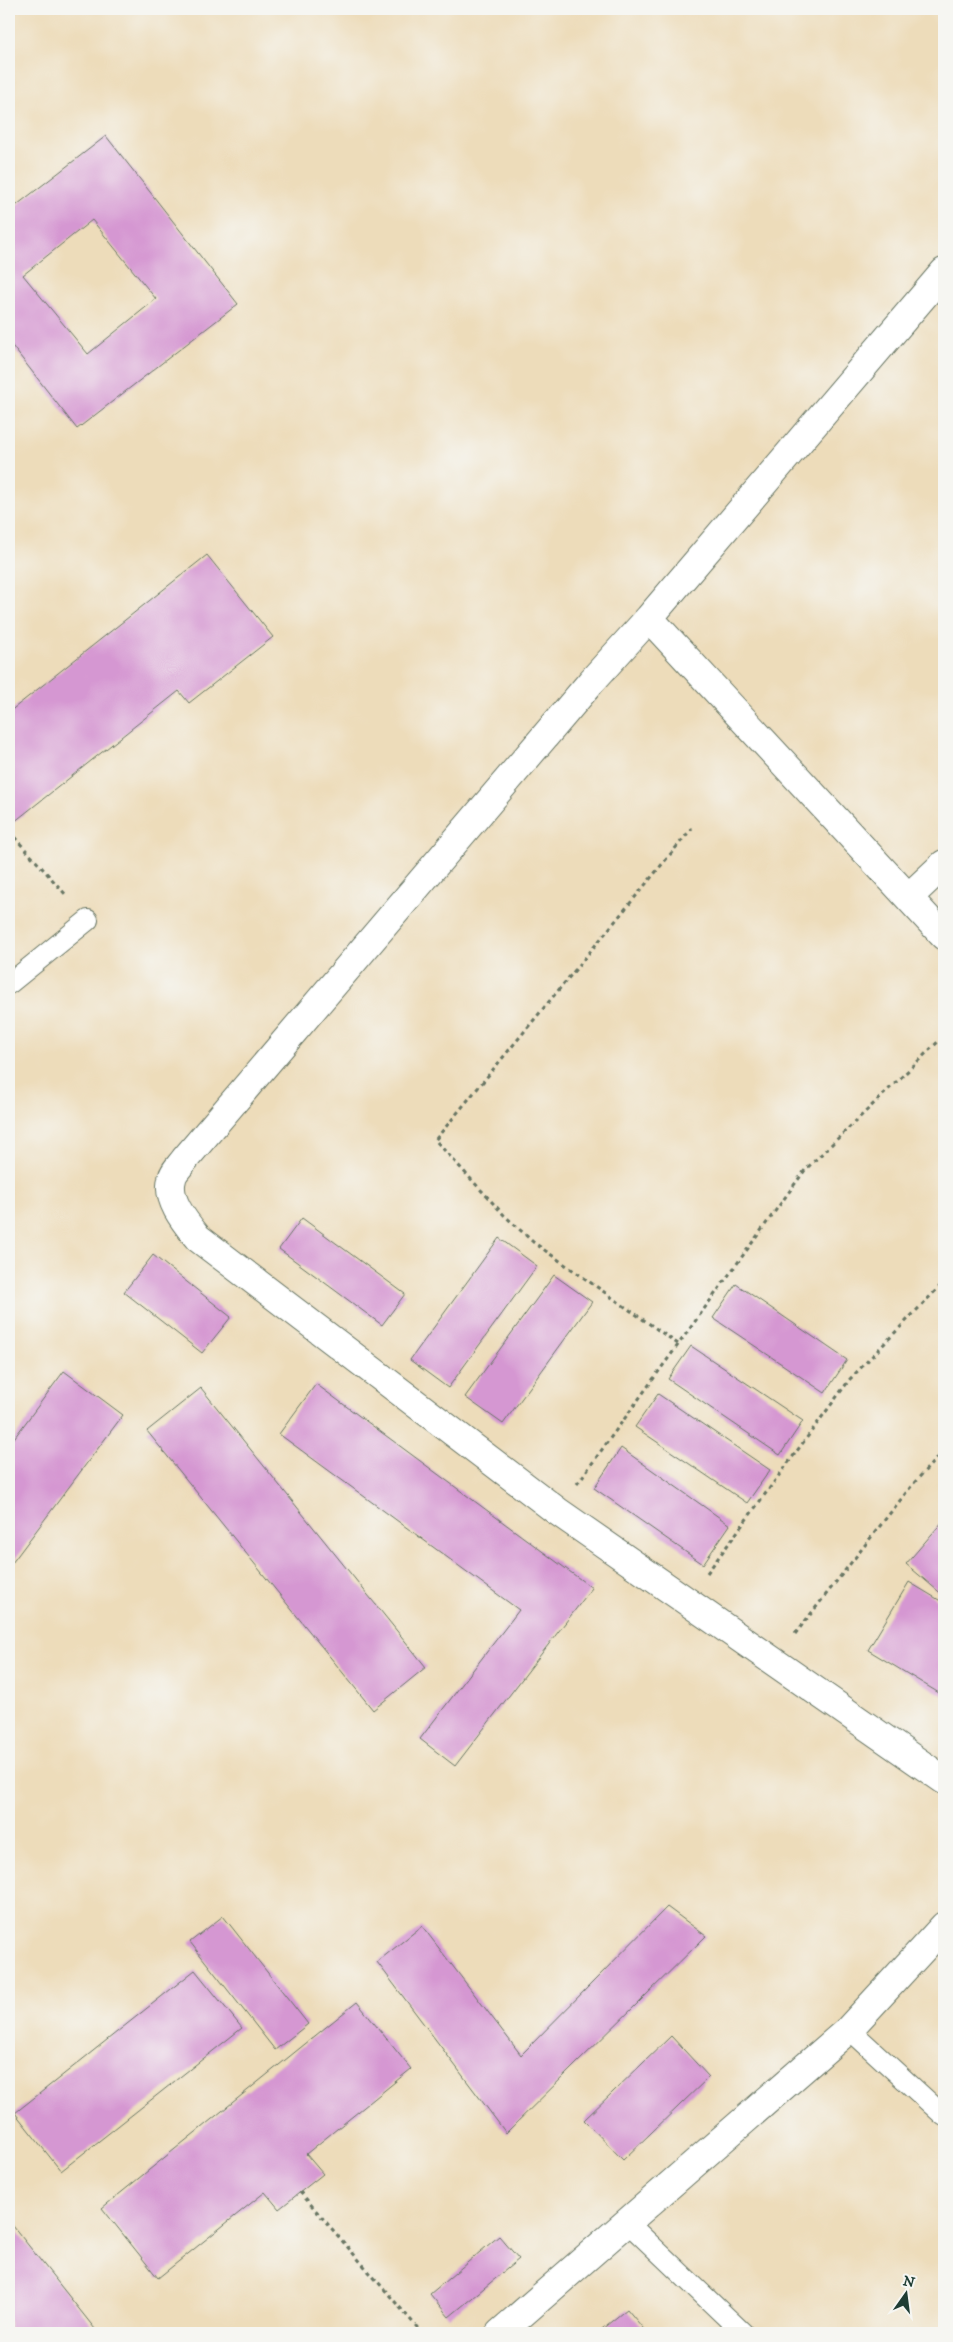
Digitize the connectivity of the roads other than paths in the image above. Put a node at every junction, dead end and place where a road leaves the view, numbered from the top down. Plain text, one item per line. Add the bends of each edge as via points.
1 (944, 272) edge
2 (649, 618) junction
3 (944, 864) edge
4 (910, 896) junction
5 (88, 920) road end
6 (944, 936) edge
7 (9, 984) edge
8 (944, 1780) edge
9 (944, 1926) edge
10 (848, 2030) junction
11 (944, 2116) edge
12 (628, 2223) junction
13 (500, 2333) edge
14 (744, 2333) edge

1 - 2 street
2 - 4 street
2 - 8 street via 590,682 184,1159 172,1179 173,1198 182,1219 198,1238 557,1510
3 - 4 street
4 - 6 street
5 - 7 lane
9 - 10 street
10 - 11 lane
10 - 12 street
12 - 13 street
12 - 14 lane

